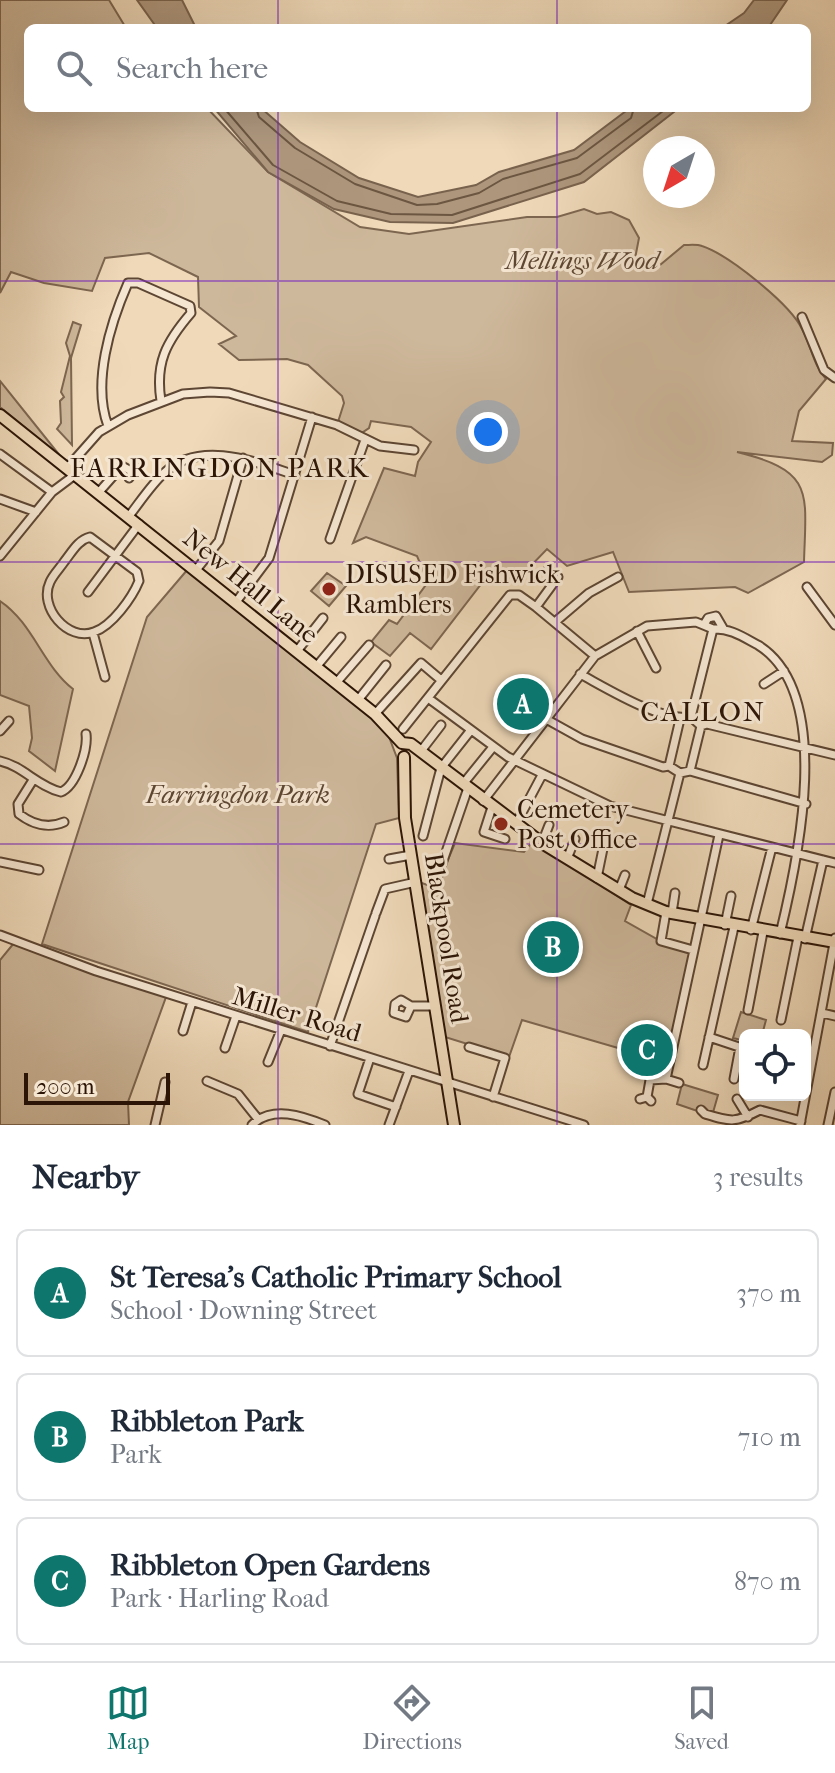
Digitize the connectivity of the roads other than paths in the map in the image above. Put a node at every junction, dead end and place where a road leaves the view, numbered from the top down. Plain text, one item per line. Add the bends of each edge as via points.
1 (802, 317) dead end
2 (835, 378) edge
3 (161, 401) junction
4 (0, 415) edge
5 (312, 417) junction
6 (108, 426) junction
7 (365, 440) junction
8 (414, 450) dead end
9 (0, 454) edge
10 (243, 458) junction
11 (72, 471) junction
12 (132, 473) dead end
13 (295, 475) junction
14 (52, 492) junction
15 (99, 492) junction
16 (0, 499) edge
17 (36, 512) junction
18 (129, 516) junction
19 (139, 524) junction
20 (330, 539) dead end
21 (117, 555) junction
22 (0, 556) edge
23 (196, 570) junction
24 (548, 570) dead end
25 (618, 577) dead end
26 (807, 587) dead end
27 (88, 592) dead end
28 (236, 602) junction
29 (536, 607) junction
30 (832, 614) edge
31 (323, 618) dead end
32 (555, 622) junction
33 (705, 623) junction
34 (835, 625) edge
35 (723, 628) junction
36 (713, 629) junction
37 (637, 631) junction
38 (93, 633) junction
39 (341, 637) dead end
40 (369, 645) dead end
41 (297, 651) junction
42 (595, 656) junction
43 (386, 665) dead end
44 (316, 667) junction
45 (656, 668) dead end
46 (784, 671) junction
47 (580, 674) junction
48 (105, 677) dead end
49 (441, 680) junction
50 (336, 683) junction
51 (764, 684) dead end
52 (428, 698) junction
53 (358, 700) junction
54 (375, 714) junction
55 (691, 717) junction
56 (546, 719) junction
57 (680, 719) junction
58 (9, 721) dead end
59 (441, 725) dead end
60 (701, 726) junction
61 (403, 729) dead end
62 (471, 730) junction
63 (0, 731) edge
64 (86, 734) dead end
65 (493, 747) junction
66 (809, 749) junction
67 (410, 751) junction
68 (835, 755) edge
69 (0, 761) edge
70 (514, 761) junction
71 (669, 766) junction
72 (441, 768) junction
73 (690, 771) junction
74 (680, 773) junction
75 (542, 775) junction
76 (33, 780) junction
77 (465, 786) junction
78 (488, 804) junction
79 (806, 804) junction
80 (64, 822) dead end
81 (666, 822) junction
82 (516, 824) junction
83 (549, 825) dead end
84 (719, 835) junction
85 (423, 836) dead end
86 (505, 839) dead end
87 (575, 839) dead end
88 (605, 839) dead end
89 (542, 843) junction
90 (772, 847) junction
91 (799, 854) junction
92 (411, 855) junction
93 (389, 859) dead end
94 (567, 859) junction
95 (823, 860) junction
96 (0, 862) edge
97 (835, 863) edge
98 (39, 870) dead end
99 (625, 875) dead end
100 (597, 878) junction
101 (416, 882) junction
102 (435, 884) dead end
103 (619, 890) junction
104 (675, 893) dead end
105 (731, 896) dead end
106 (647, 904) junction
107 (669, 913) junction
108 (700, 919) junction
109 (730, 926) junction
110 (751, 930) junction
111 (763, 932) junction
112 (0, 935) edge
113 (780, 935) junction
114 (801, 938) junction
115 (835, 941) edge
116 (693, 950) junction
117 (192, 1002) junction
118 (411, 1006) dead end
119 (435, 1006) junction
120 (748, 1010) dead end
121 (822, 1013) junction
122 (236, 1016) junction
123 (835, 1016) edge
124 (781, 1020) dead end
125 (281, 1030) junction
126 (183, 1031) dead end
127 (709, 1037) junction
128 (330, 1046) junction
129 (469, 1047) dead end
130 (739, 1047) edge
131 (225, 1048) dead end
132 (811, 1055) edge
133 (370, 1058) junction
134 (268, 1062) dead end
135 (739, 1062) edge
136 (703, 1065) dead end
137 (409, 1071) junction
138 (663, 1079) junction
139 (734, 1079) dead end
140 (207, 1081) dead end
141 (165, 1082) dead end
142 (447, 1083) junction
143 (679, 1083) dead end
144 (835, 1092) edge
145 (493, 1097) junction
146 (646, 1099) dead end
147 (737, 1099) dead end
148 (803, 1101) edge
149 (396, 1107) junction
150 (700, 1113) dead end
151 (748, 1117) junction
152 (255, 1122) edge
153 (569, 1123) edge
154 (800, 1123) edge
155 (155, 1125) edge
156 (325, 1125) edge
157 (389, 1125) edge
158 (454, 1125) edge
159 (584, 1125) edge
160 (828, 1125) edge

1 - 2 street via 824,370
3 - 5 street via 183,394 229,393
3 - 6 street
3 - 6 street via 160,358 191,313 190,306 128,283 102,378
4 - 11 highway, New Hall Lane
5 - 7 street
5 - 13 street
6 - 11 street
7 - 8 street
7 - 20 street
9 - 14 street
10 - 13 street
10 - 18 street via 200,457 170,468
10 - 23 street via 219,541
11 - 14 street
11 - 15 highway, New Hall Lane
12 - 15 street via 122,466
13 - 28 street via 269,558
14 - 17 street
15 - 18 highway, New Hall Lane
16 - 17 street
17 - 22 street
18 - 19 highway, New Hall Lane
19 - 21 street
19 - 23 highway, New Hall Lane
21 - 27 street
21 - 38 street via 137,572 139,581 113,618
21 - 38 street via 86,537 49,583 48,602 55,618 70,630
23 - 28 highway, New Hall Lane
24 - 29 street via 558,577
25 - 32 street
26 - 30 street
28 - 41 highway, New Hall Lane
29 - 32 street
29 - 49 street via 510,595
30 - 34 street
31 - 41 street
32 - 42 street
33 - 35 street via 716,616
33 - 36 street
33 - 37 street via 678,622
35 - 36 street
35 - 46 street via 763,648
36 - 55 street
37 - 42 street
37 - 45 street
38 - 48 street
39 - 44 street
40 - 50 street
41 - 44 highway, New Hall Lane
42 - 47 street
43 - 53 street
44 - 50 highway, New Hall Lane
46 - 51 street
46 - 66 street via 802,706
47 - 56 street
47 - 57 street
49 - 52 street
49 - 54 street via 421,663
50 - 53 highway, New Hall Lane
52 - 61 street
52 - 62 street
53 - 54 highway, New Hall Lane
54 - 67 highway, New Hall Lane
55 - 57 street
55 - 60 street
56 - 70 street
56 - 71 street via 582,739
57 - 71 street
58 - 63 street
59 - 67 street
60 - 66 street
60 - 73 street
62 - 65 street
62 - 72 street
64 - 76 street via 67,790 52,790
65 - 70 street
65 - 77 street
66 - 68 street
66 - 79 street
67 - 72 highway, New Hall Lane
67 - 92 highway, Blackpool Road via 402,782
69 - 76 street
70 - 75 street
70 - 78 street
71 - 74 street
72 - 77 highway, New Hall Lane
72 - 85 street
73 - 74 street
73 - 79 street
74 - 81 street
75 - 81 street via 610,806
75 - 82 street
76 - 80 street via 18,804 19,814 49,826
77 - 78 highway, New Hall Lane
77 - 102 street
78 - 82 highway, New Hall Lane
78 - 86 street via 484,832
79 - 91 street
81 - 84 street
81 - 106 street
82 - 89 highway, New Hall Lane
83 - 89 street
84 - 90 street
84 - 108 street
87 - 94 street
88 - 100 street
89 - 94 highway, New Hall Lane
90 - 91 street
90 - 110 street
91 - 95 street
91 - 113 street
92 - 93 street
92 - 101 highway, Blackpool Road
94 - 100 highway, New Hall Lane
95 - 97 street
95 - 114 street
96 - 98 street
99 - 103 street
100 - 103 highway, New Hall Lane
101 - 119 highway, Blackpool Road
101 - 128 street via 385,889
103 - 106 highway, New Hall Lane
104 - 107 street
105 - 109 street
106 - 107 highway, New Hall Lane
107 - 108 highway, New Hall Lane
107 - 116 street via 661,941
108 - 109 highway, New Hall Lane
108 - 116 street
109 - 110 highway, New Hall Lane
109 - 127 street
110 - 111 highway, New Hall Lane
111 - 113 highway, New Hall Lane
111 - 120 street
112 - 117 street, Miller Road
113 - 114 highway, New Hall Lane
114 - 115 highway, New Hall Lane
114 - 124 street
115 - 121 street
116 - 138 street
117 - 122 street, Miller Road
117 - 126 street
118 - 119 street
119 - 142 highway, Blackpool Road
121 - 123 street
121 - 132 street
122 - 125 street, Miller Road
122 - 131 street
125 - 128 street, Miller Road
125 - 134 street
127 - 130 street
127 - 136 street
128 - 133 street, Miller Road
129 - 145 street via 505,1058
133 - 137 street, Miller Road
133 - 149 street via 358,1094
135 - 139 street
137 - 142 street, Miller Road
137 - 149 street
138 - 143 street
138 - 146 street via 648,1079
140 - 152 street via 238,1094
141 - 155 street
142 - 145 street, Miller Road
142 - 158 highway, Blackpool Road
144 - 160 street
145 - 153 street, Miller Road
147 - 151 street
148 - 154 street
149 - 157 street
150 - 151 street via 731,1121
151 - 154 street via 760,1110
152 - 156 street via 288,1114
153 - 159 street, Miller Road

